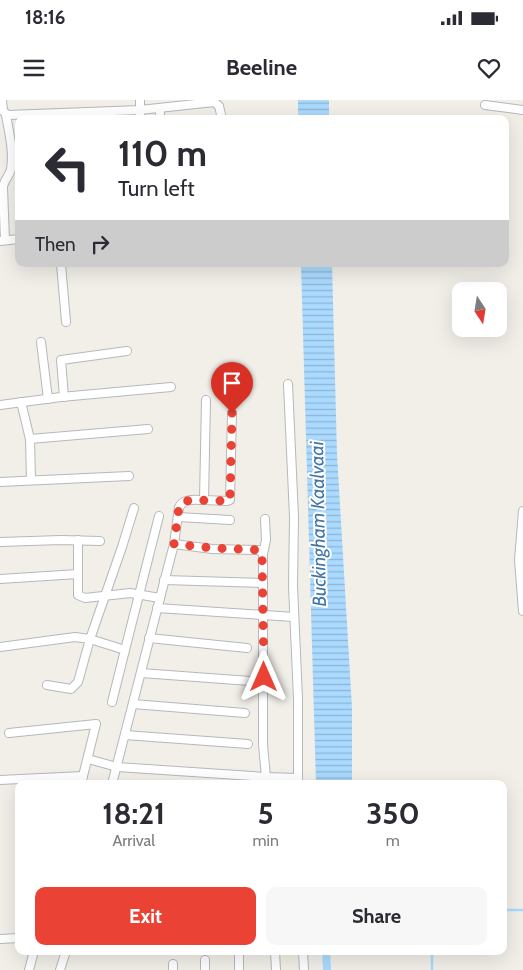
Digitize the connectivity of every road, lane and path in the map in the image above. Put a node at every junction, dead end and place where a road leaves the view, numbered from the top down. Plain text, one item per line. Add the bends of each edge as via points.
1 (2, 100) edge
2 (140, 100) edge
3 (501, 104) edge
4 (485, 105) dead end
5 (160, 108) junction
6 (140, 110) junction
7 (523, 110) edge
8 (6, 115) junction
9 (140, 115) edge
10 (160, 115) edge
11 (221, 115) edge
12 (15, 142) edge
13 (15, 170) edge
14 (3, 240) edge
15 (61, 267) edge
16 (66, 322) dead end
17 (41, 342) dead end
18 (127, 351) dead end
19 (288, 384) dead end
20 (171, 387) dead end
21 (64, 397) junction
22 (48, 398) junction
23 (206, 400) dead end
24 (21, 402) junction
25 (0, 405) edge
26 (232, 413) dead end
27 (148, 429) dead end
28 (30, 439) junction
29 (129, 476) dead end
30 (31, 480) junction
31 (0, 482) edge
32 (204, 500) junction
33 (134, 508) dead end
34 (523, 511) edge
35 (159, 516) dead end
36 (178, 517) junction
37 (230, 520) dead end
38 (265, 520) dead end
39 (78, 540) junction
40 (100, 541) dead end
41 (0, 542) edge
42 (174, 544) junction
43 (262, 554) junction
44 (78, 574) junction
45 (0, 579) edge
46 (164, 580) junction
47 (263, 583) junction
48 (522, 588) edge
49 (139, 594) junction
50 (106, 596) junction
51 (160, 598) junction
52 (157, 608) junction
53 (523, 611) edge
54 (263, 615) junction
55 (294, 617) junction
56 (150, 638) junction
57 (90, 639) junction
58 (0, 647) edge
59 (247, 648) dead end
60 (125, 650) junction
61 (141, 673) junction
62 (250, 681) dead end
63 (47, 685) dead end
64 (112, 702) dead end
65 (133, 704) junction
66 (245, 713) dead end
67 (9, 733) dead end
68 (125, 735) junction
69 (248, 744) dead end
70 (88, 758) junction
71 (117, 767) junction
72 (0, 780) edge
73 (82, 780) edge
74 (113, 780) edge
75 (266, 780) edge
76 (298, 780) edge
77 (15, 781) edge
78 (15, 938) edge
79 (0, 939) edge
80 (33, 955) edge
81 (65, 955) edge
82 (239, 955) edge
83 (275, 955) edge
84 (303, 955) edge
85 (204, 960) dead end
86 (29, 970) edge
87 (60, 970) edge
88 (205, 970) edge
89 (239, 970) edge
90 (276, 970) edge
91 (304, 970) edge

1 - 8 street
2 - 6 street
3 - 4 street
3 - 7 street
5 - 6 street
5 - 10 street
5 - 11 street via 214,102
6 - 8 street
6 - 9 street
8 - 12 street
12 - 13 street
13 - 14 street via 3,187
15 - 16 street
17 - 22 street
18 - 21 street via 61,360
19 - 55 street via 294,517
20 - 21 street
21 - 22 street
22 - 24 street
23 - 32 street
24 - 25 street
24 - 28 street
26 - 32 street via 230,500
27 - 28 street
28 - 30 street
29 - 30 street
30 - 31 street
32 - 36 street via 183,502
33 - 50 street
34 - 48 street via 519,560
35 - 49 street
36 - 37 street
36 - 42 street
38 - 43 street via 266,540
39 - 40 street
39 - 41 street
39 - 44 street
42 - 43 street via 259,550
42 - 46 street
43 - 47 street
44 - 45 street
44 - 50 street via 78,596
46 - 47 street
46 - 51 street
47 - 54 street
48 - 53 street
49 - 50 street
49 - 51 street
49 - 60 street
50 - 57 street
51 - 52 street
52 - 54 street
52 - 56 street
54 - 55 street
54 - 75 street
55 - 76 street
56 - 59 street
56 - 61 street
57 - 58 street via 75,637
57 - 60 street
57 - 63 street via 75,686 66,689
60 - 64 street
61 - 62 street
61 - 65 street
65 - 66 street
65 - 68 street
67 - 70 street via 96,724
68 - 69 street
68 - 71 street
70 - 71 street
70 - 73 street
71 - 74 street
71 - 75 street
72 - 77 street
78 - 79 street
80 - 86 street
81 - 87 street
82 - 89 street
83 - 90 street
84 - 91 street
85 - 88 street

